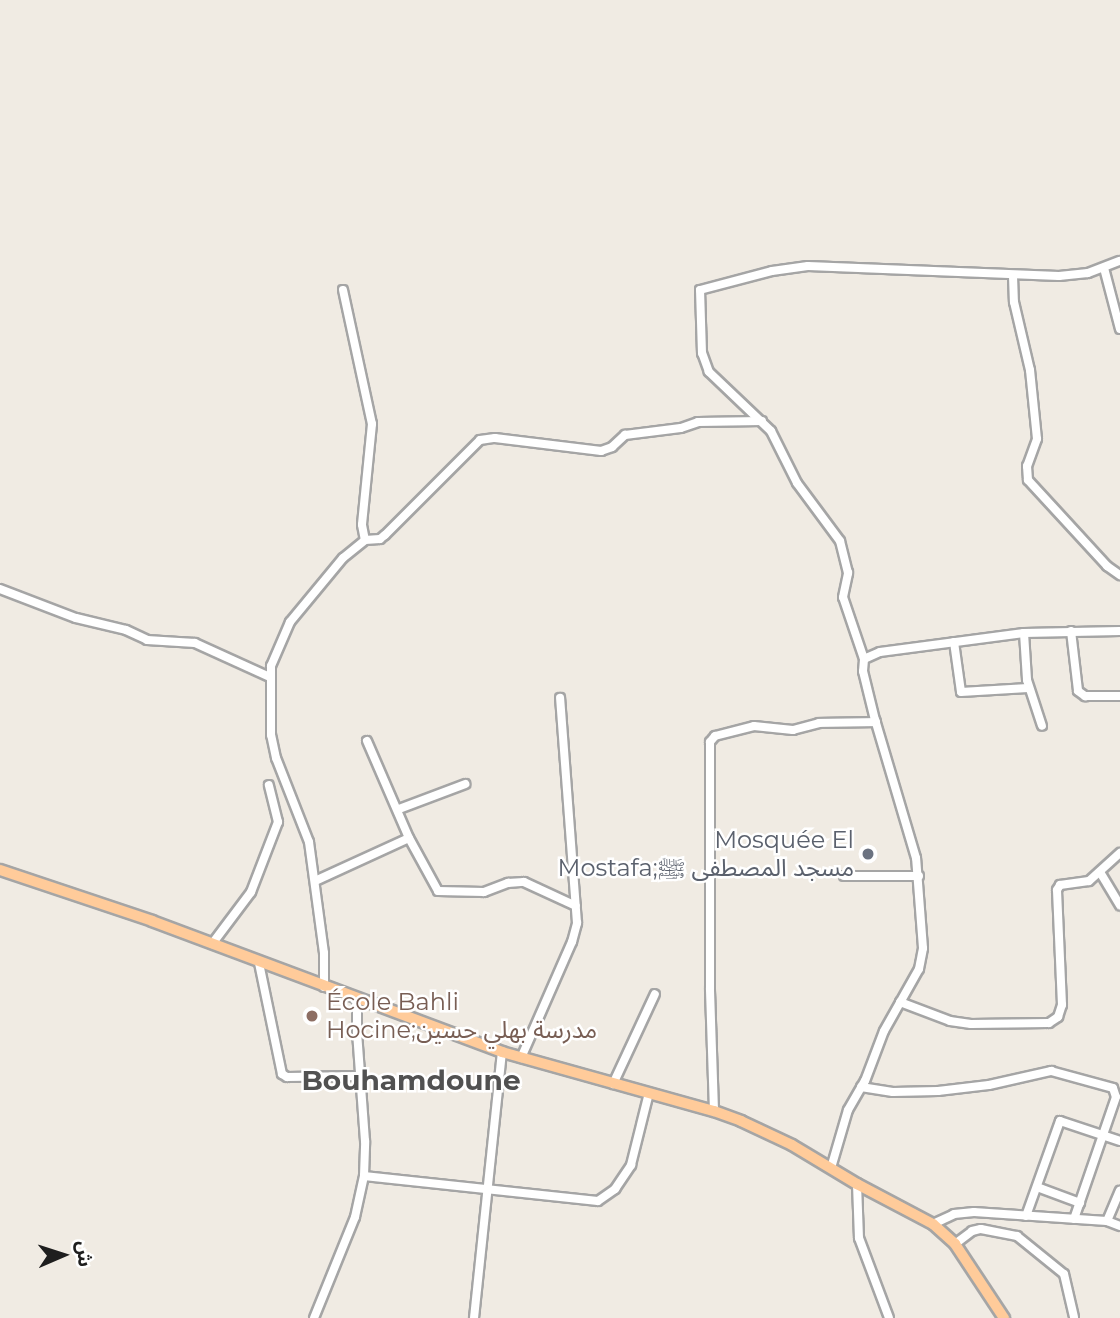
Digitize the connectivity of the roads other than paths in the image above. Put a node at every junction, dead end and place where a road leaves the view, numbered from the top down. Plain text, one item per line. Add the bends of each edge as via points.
1 (1120, 261) edge
2 (1104, 268) junction
3 (1013, 276) junction
4 (343, 290) dead end
5 (1120, 329) edge
6 (762, 421) junction
7 (365, 540) junction
8 (1120, 575) edge
9 (0, 589) edge
10 (1071, 631) junction
11 (1120, 631) edge
12 (1024, 633) junction
13 (954, 642) junction
14 (864, 659) junction
15 (270, 677) junction
16 (1028, 688) junction
17 (1120, 696) edge
18 (560, 698) dead end
19 (876, 722) junction
20 (1042, 726) dead end
21 (367, 741) dead end
22 (466, 784) dead end
23 (269, 785) dead end
24 (399, 809) junction
25 (409, 838) junction
26 (1120, 853) edge
27 (0, 870) edge
28 (1100, 872) junction
29 (844, 876) dead end
30 (919, 876) junction
31 (315, 881) junction
32 (1120, 905) edge
33 (576, 906) junction
34 (212, 944) junction
35 (259, 963) junction
36 (324, 987) junction
37 (655, 994) dead end
38 (357, 1000) junction
39 (900, 1002) junction
40 (502, 1052) junction
41 (521, 1058) junction
42 (360, 1076) junction
43 (613, 1084) junction
44 (861, 1087) junction
45 (649, 1093) junction
46 (714, 1111) junction
47 (1103, 1134) junction
48 (1120, 1141) edge
49 (831, 1168) junction
50 (364, 1176) junction
51 (857, 1184) junction
52 (1037, 1187) junction
53 (488, 1188) junction
54 (1120, 1191) edge
55 (1080, 1203) junction
56 (1026, 1216) junction
57 (1074, 1219) junction
58 (1107, 1221) junction
59 (933, 1224) junction
60 (1120, 1226) edge
61 (956, 1244) junction
62 (1074, 1317) edge
63 (314, 1318) edge
64 (474, 1318) edge
65 (889, 1318) edge
66 (1004, 1318) edge

1 - 2 street
2 - 3 street via 1059,276
2 - 5 street
3 - 6 street via 808,267 772,271 700,290 704,363 720,385
3 - 8 street via 1037,439 1027,466 1028,480
4 - 7 street via 372,424 362,525
6 - 7 street via 698,422 625,435 601,451 480,440 385,535
6 - 14 street via 797,483 840,541 848,573 843,597
7 - 15 street via 343,558 290,622
9 - 15 street via 147,640 195,643
10 - 11 street
10 - 12 street
10 - 17 street via 1078,691 1086,696
12 - 13 street
12 - 16 street
13 - 14 street via 880,652
13 - 16 street via 961,692
14 - 19 street
15 - 31 street via 269,715 276,758 309,842
16 - 20 street
18 - 33 street
19 - 30 street
19 - 46 street via 820,723 793,730 754,726 715,736 709,742
21 - 24 street
22 - 24 street
23 - 34 street via 278,822 251,892
24 - 25 street
25 - 31 street
25 - 33 street via 439,892 484,892 524,882
26 - 28 street
27 - 34 main road
28 - 32 street
28 - 39 street via 1089,881 1060,885 1058,890 1062,1005 1058,1017 1049,1023 971,1024
29 - 30 street
30 - 39 street via 922,959
31 - 36 street
33 - 41 street via 572,942
34 - 35 main road
35 - 36 main road
35 - 42 street via 284,1077
36 - 38 main road
37 - 43 street
38 - 40 main road
38 - 42 street
39 - 44 street
40 - 41 main road
40 - 53 street
41 - 43 main road
42 - 50 street
43 - 45 main road
44 - 47 street via 938,1091 1057,1072 1115,1090
44 - 49 street via 843,1123
45 - 46 main road
45 - 53 street via 631,1165 607,1196 594,1202
46 - 49 main road via 792,1145
47 - 48 street
47 - 52 street via 1060,1121
47 - 55 street
49 - 51 main road
50 - 53 street
50 - 63 street via 355,1217
51 - 59 main road
51 - 65 street via 859,1238
52 - 55 street
52 - 56 street
53 - 64 street
54 - 58 street
55 - 57 street
56 - 57 street
56 - 59 street via 954,1214
57 - 58 street
58 - 60 street
59 - 61 main road
61 - 62 street via 981,1229 1017,1236 1064,1274
61 - 66 main road

